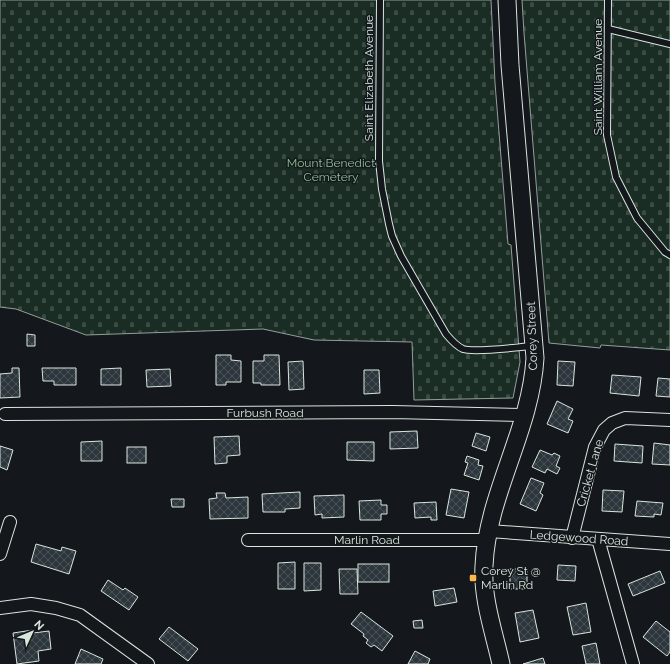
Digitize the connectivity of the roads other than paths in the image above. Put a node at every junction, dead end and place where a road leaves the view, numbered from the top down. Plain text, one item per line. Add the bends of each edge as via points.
1 (380, 0) edge
2 (507, 0) edge
3 (608, 0) edge
4 (608, 29) junction
5 (670, 44) edge
6 (670, 255) edge
7 (534, 346) junction
8 (5, 414) dead end
9 (524, 415) junction
10 (670, 420) edge
11 (10, 522) dead end
12 (488, 536) junction
13 (572, 538) junction
14 (598, 539) junction
15 (248, 540) dead end
16 (670, 544) edge
17 (0, 554) edge
18 (0, 608) edge
19 (138, 660) edge
20 (148, 664) edge
21 (501, 664) edge
22 (633, 664) edge

1 - 7 lane, Saint Elizabeth Avenue via 379,161 389,224 396,245 446,334 456,344 474,350
2 - 7 street, Corey Street via 510,65
3 - 4 lane, Saint William Avenue
4 - 5 lane
4 - 6 lane, Saint William Avenue via 608,135 616,177 636,218
7 - 9 street, Corey Street via 533,378
8 - 9 street, Furbush Road via 399,412
9 - 12 street, Corey Street
10 - 13 street, Cricket Lane via 625,418 612,423 604,430 595,447
11 - 17 street
12 - 13 street, Ledgewood Road
12 - 15 street, Marlin Road
12 - 21 street, Corey Street via 484,590
13 - 14 street, Ledgewood Road
14 - 16 street, Ledgewood Road
14 - 22 street
18 - 19 street via 31,604 80,615
19 - 20 street

